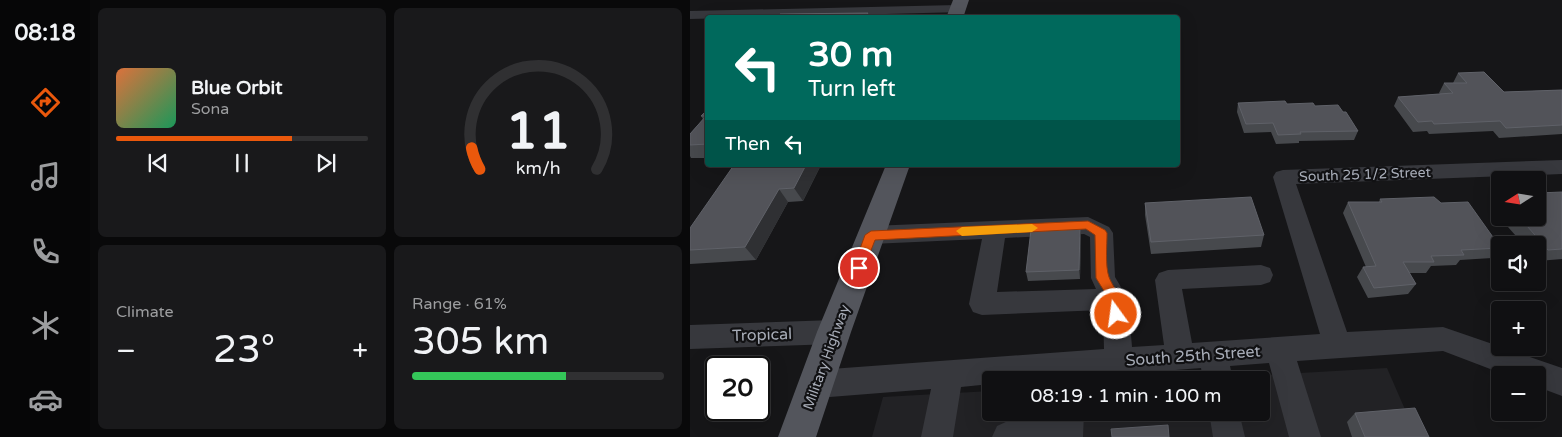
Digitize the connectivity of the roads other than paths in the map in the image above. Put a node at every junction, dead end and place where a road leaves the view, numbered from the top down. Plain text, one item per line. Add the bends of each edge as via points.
1 (711, 0) edge
2 (888, 5) edge
3 (957, 9) edge
4 (900, 14) edge
5 (705, 15) edge
6 (709, 15) edge
7 (691, 16) edge
8 (897, 167) edge
9 (1562, 167) edge
10 (995, 230) junction
11 (871, 235) junction
12 (1260, 274) dead end
13 (1115, 299) junction
14 (834, 332) junction
15 (690, 336) edge
16 (1337, 344) junction
17 (1279, 348) junction
18 (1180, 356) junction
19 (1119, 361) junction
20 (1216, 367) edge
21 (1074, 371) edge
22 (982, 373) edge
23 (949, 374) junction
24 (1562, 382) edge
25 (817, 384) junction
26 (1226, 421) edge
27 (1074, 428) edge
28 (797, 437) edge
29 (937, 437) edge
30 (1021, 437) edge
31 (1229, 437) edge
32 (1305, 437) edge

1 - 7 street
2 - 4 street
2 - 6 street
3 - 4 street
5 - 7 street
8 - 11 main road, Military Highway
9 - 16 street, South 25 1/2 Street via 1283,177
10 - 11 street
10 - 13 street via 1088,225 1101,233 1103,278
10 - 13 street via 982,304
11 - 14 main road, Military Highway
12 - 18 street via 1168,280
13 - 19 street
14 - 15 street, Tropical
14 - 25 main road, Military Highway
16 - 17 street, South 25th Street
16 - 24 street, South 25th Street via 1443,339
17 - 20 street, South 25th Street
17 - 32 street
18 - 19 street, South 25th Street
18 - 20 street, South 25th Street
19 - 21 street, South 25th Street
22 - 23 street, South 25th Street
23 - 25 street, South 25th Street
23 - 29 street
25 - 28 main road, Military Highway
26 - 31 street
27 - 30 street

